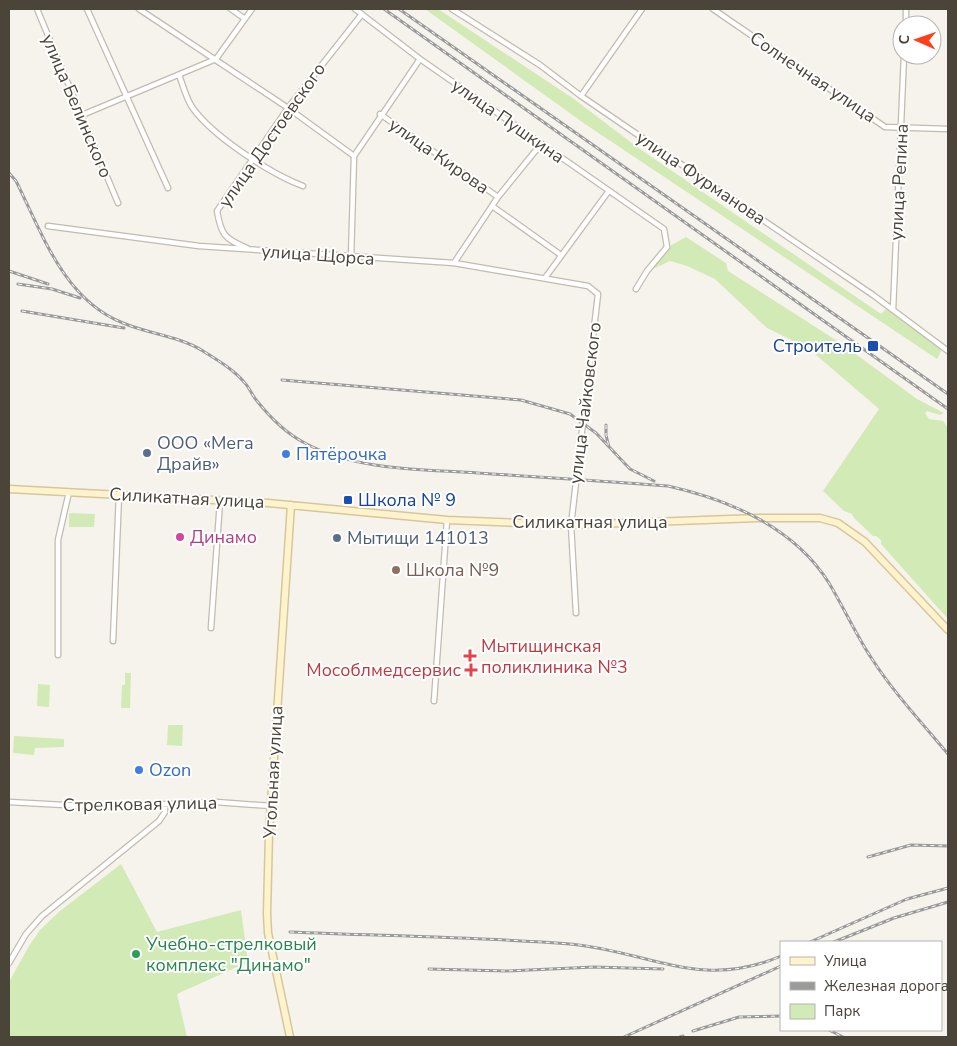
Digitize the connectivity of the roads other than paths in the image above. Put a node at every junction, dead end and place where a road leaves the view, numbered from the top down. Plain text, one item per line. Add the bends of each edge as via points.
1 (37, 9) edge
2 (87, 9) edge
3 (139, 9) edge
4 (231, 9) edge
5 (252, 9) edge
6 (355, 9) edge
7 (452, 9) edge
8 (642, 9) edge
9 (714, 9) edge
10 (362, 14) junction
11 (245, 19) junction
12 (216, 59) junction
13 (420, 60) junction
14 (904, 65) edge
15 (179, 75) junction
16 (581, 96) junction
17 (127, 97) junction
18 (288, 108) junction
19 (380, 114) junction
20 (82, 115) junction
21 (902, 127) junction
22 (948, 129) edge
23 (541, 144) junction
24 (354, 156) junction
25 (254, 158) junction
26 (303, 186) dead end
27 (168, 188) dead end
28 (608, 192) junction
29 (498, 197) junction
30 (118, 202) dead end
31 (492, 206) junction
32 (48, 226) dead end
33 (253, 250) junction
34 (561, 255) junction
35 (351, 258) junction
36 (454, 263) junction
37 (545, 278) junction
38 (588, 286) joint
39 (636, 289) dead end
40 (893, 310) junction
41 (948, 351) edge
42 (9, 489) edge
43 (69, 492) junction
44 (119, 494) junction
45 (220, 501) junction
46 (291, 504) junction
47 (447, 520) junction
48 (571, 525) junction
49 (576, 613) dead end
50 (211, 628) dead end
51 (948, 630) edge
52 (112, 641) dead end
53 (58, 655) dead end
54 (434, 701) dead end
55 (9, 802) edge
56 (165, 805) junction
57 (271, 806) junction
58 (9, 962) edge
59 (290, 1037) edge

1 - 20 street, улица Белинского
2 - 17 street
3 - 12 street
4 - 11 street
5 - 11 street
6 - 10 street, улица Пушкина
7 - 16 street, улица Фурманова via 540,65
8 - 16 street
9 - 21 street, Солнечная улица via 885,127
10 - 13 street, улица Пушкина
10 - 18 street, улица Достоевского
11 - 12 street
12 - 15 street
12 - 18 street
13 - 19 street
13 - 23 street, улица Пушкина
14 - 21 street, улица Репина
15 - 17 street
15 - 25 street via 191,106 219,136
16 - 40 street, улица Фурманова
17 - 20 street
17 - 27 street
18 - 24 street
18 - 25 street, улица Достоевского
19 - 24 street
19 - 29 street, улица Кирова
20 - 30 street, улица Белинского
21 - 22 street, Солнечная улица
21 - 40 street, улица Репина
23 - 28 street, улица Пушкина
23 - 29 street
24 - 35 street
25 - 26 street via 280,177
25 - 33 street, улица Достоевского via 217,211 221,231 232,242
28 - 34 street
28 - 39 street, улица Пушкина via 664,229 667,247
29 - 31 street
31 - 34 street
31 - 36 street
32 - 33 street, улица Щорса
33 - 35 street, улица Щорса
34 - 37 street
35 - 36 street, улица Щорса
36 - 37 street, улица Щорса
37 - 38 street, улица Щорса
38 - 48 street, улица Чайковского via 598,294
40 - 41 street, улица Фурманова
42 - 43 street, Силикатная улица
43 - 44 street, Силикатная улица
43 - 53 street via 58,540
44 - 45 street, Силикатная улица
44 - 52 street
45 - 46 street, Силикатная улица
45 - 50 street
46 - 47 street, Силикатная улица
46 - 57 street, Угольная улица
47 - 48 street, Силикатная улица
47 - 54 street
48 - 49 street
48 - 51 street, Силикатная улица via 757,518 830,519 865,542
55 - 56 street, Стрелковая улица via 101,807
56 - 57 street, Стрелковая улица via 216,802
56 - 58 street via 159,821 42,916 26,934
57 - 59 street, Угольная улица via 266,918

